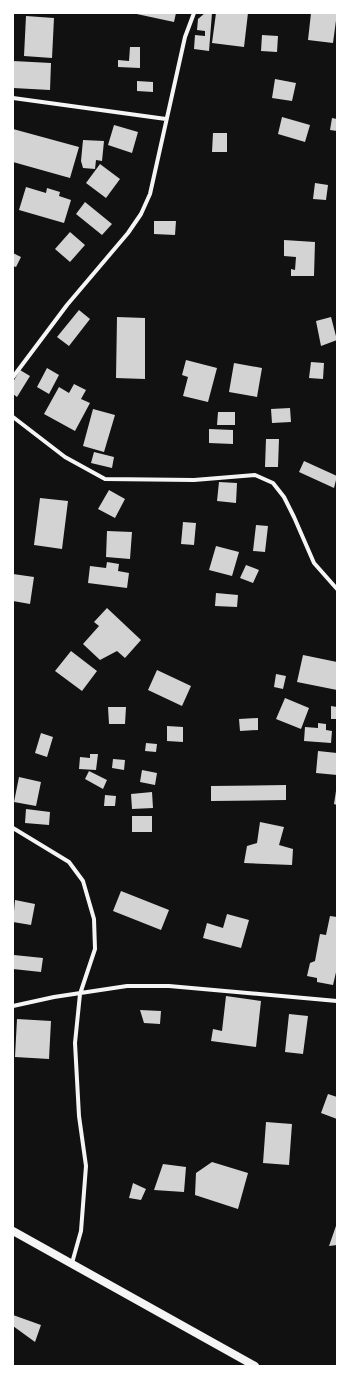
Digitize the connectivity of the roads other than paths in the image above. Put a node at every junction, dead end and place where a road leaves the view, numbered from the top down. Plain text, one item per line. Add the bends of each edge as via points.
1 (194, 13) edge
2 (13, 98) edge
3 (166, 119) junction
4 (13, 377) edge
5 (13, 417) edge
6 (337, 589) edge
7 (13, 828) edge
8 (80, 994) junction
9 (337, 1002) edge
10 (13, 1006) edge
11 (13, 1231) edge
12 (72, 1263) junction
13 (255, 1366) edge

1 - 3 street via 184,37
2 - 3 street
3 - 4 street via 150,194 141,214
5 - 6 street via 65,457 105,478 194,480 255,475 273,483 291,510 314,563
7 - 8 street via 69,862 83,881 94,919 95,949
8 - 9 street via 127,986 169,986
8 - 10 street
8 - 12 street via 76,1081 86,1166 81,1231
11 - 12 main road
12 - 13 main road

